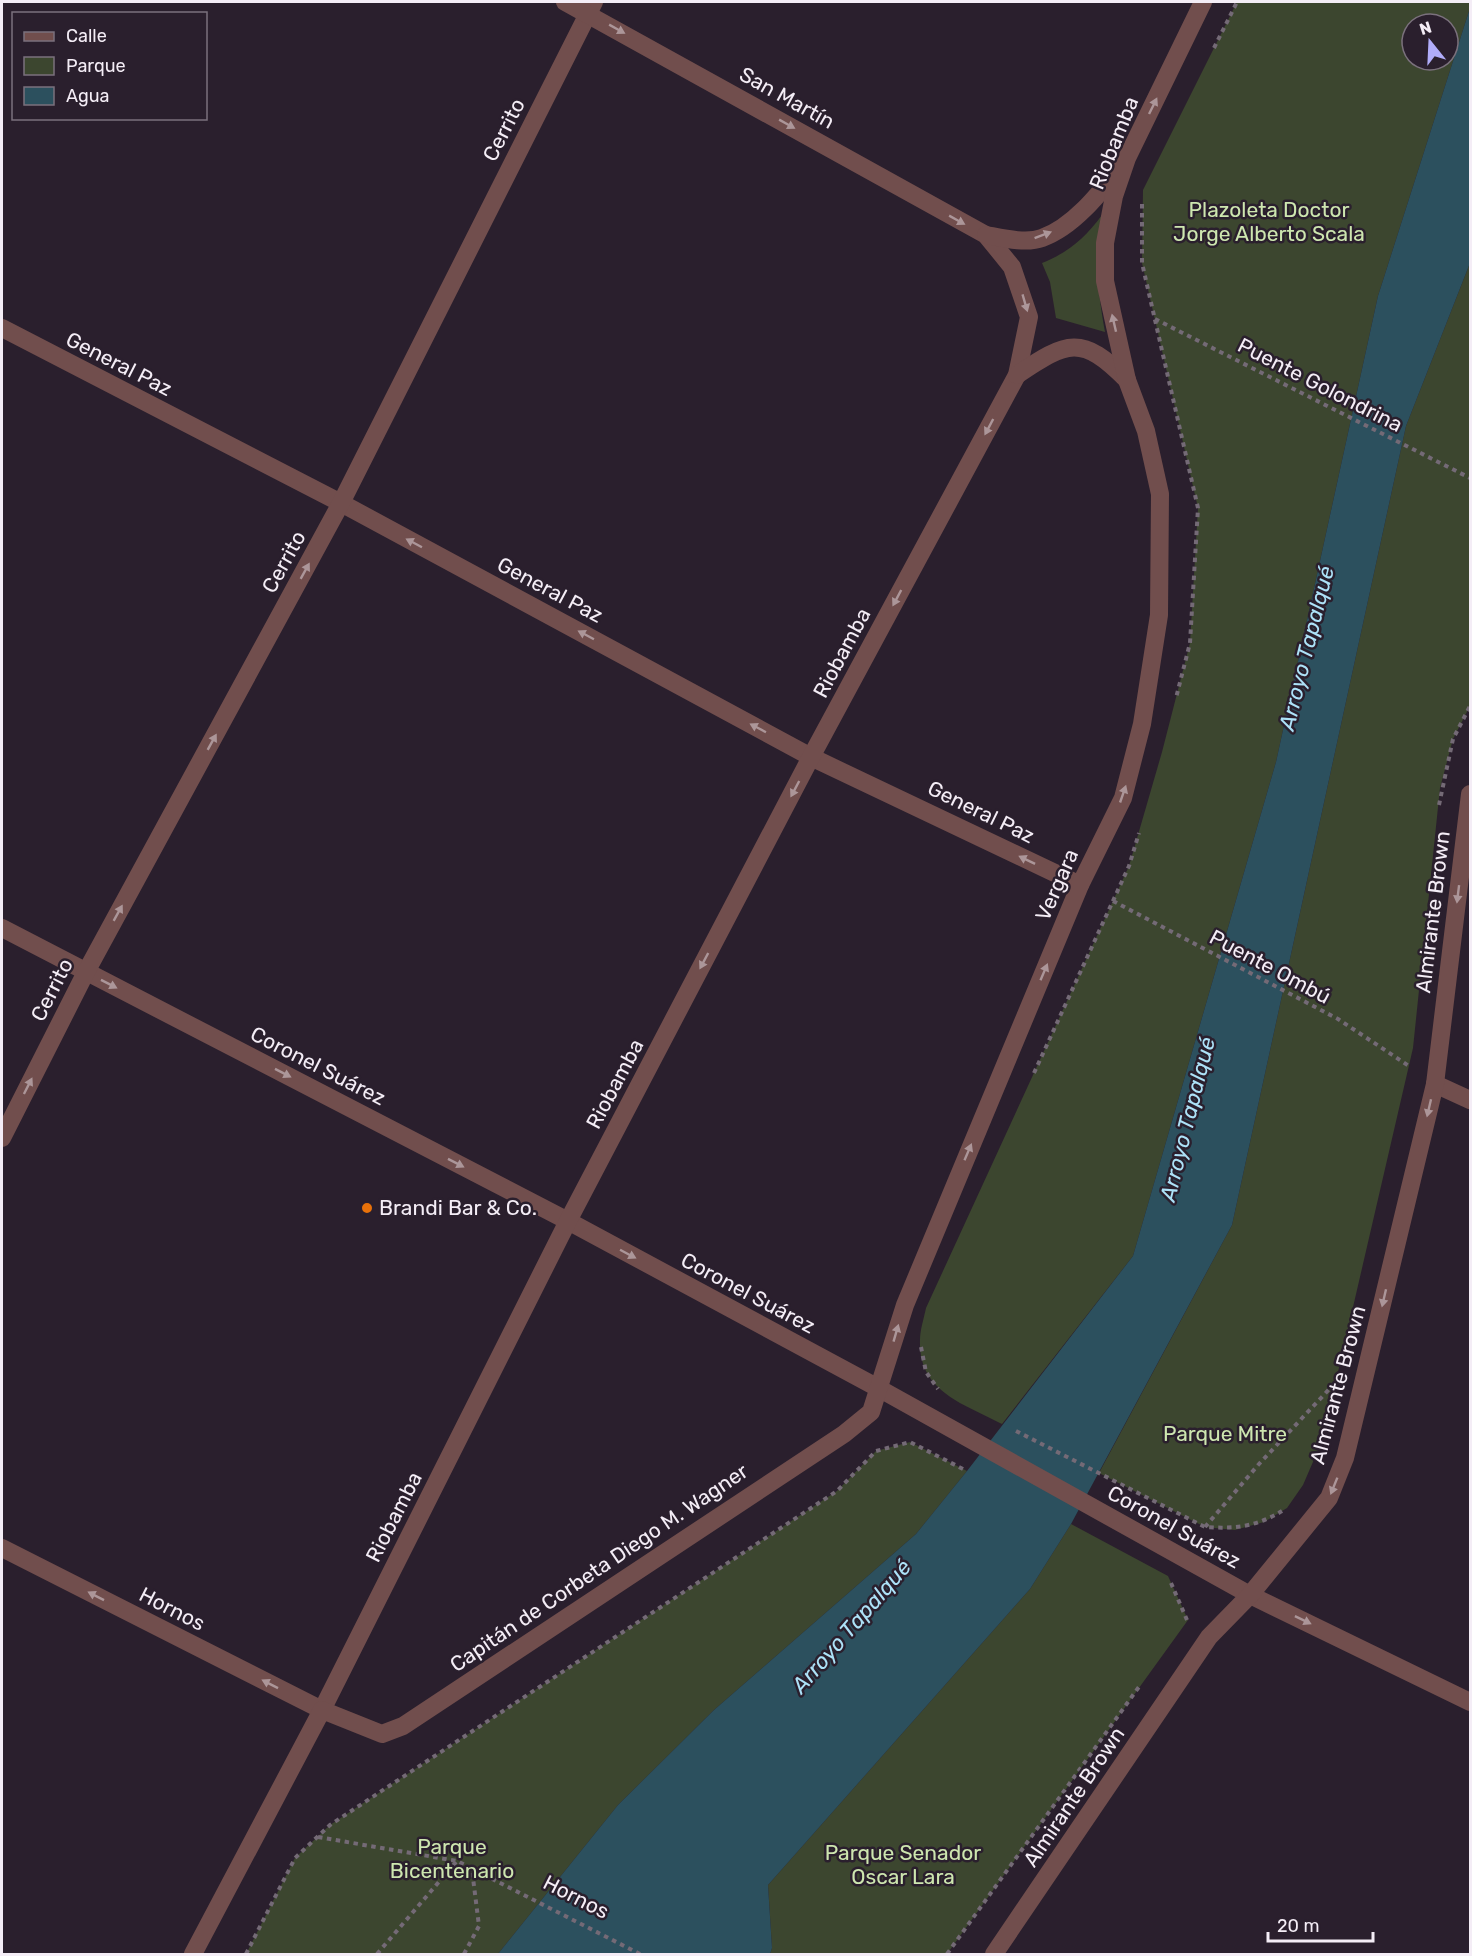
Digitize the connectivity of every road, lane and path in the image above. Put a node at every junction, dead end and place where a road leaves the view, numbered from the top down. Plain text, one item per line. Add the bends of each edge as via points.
1 (566, 2) edge
2 (1203, 2) edge
3 (1237, 2) edge
4 (591, 7) edge
5 (1211, 54) dead end
6 (1127, 158) junction
7 (1143, 200) dead end
8 (986, 236) junction
9 (1155, 319) junction
10 (2, 328) edge
11 (1017, 375) junction
12 (1127, 380) junction
13 (1470, 478) edge
14 (341, 503) junction
15 (1470, 706) edge
16 (1173, 709) dead end
17 (811, 756) junction
18 (1470, 794) edge
19 (1438, 811) dead end
20 (1139, 832) dead end
21 (1080, 885) junction
22 (1113, 902) junction
23 (2, 928) edge
24 (87, 972) junction
25 (1411, 1057) dead end
26 (1409, 1066) junction
27 (1406, 1078) dead end
28 (1029, 1083) dead end
29 (1435, 1084) junction
30 (1470, 1100) edge
31 (2, 1138) edge
32 (568, 1221) junction
33 (920, 1341) dead end
34 (1338, 1371) dead end
35 (1335, 1382) junction
36 (880, 1389) junction
37 (940, 1392) dead end
38 (1333, 1392) dead end
39 (1012, 1429) dead end
40 (968, 1472) dead end
41 (1287, 1508) dead end
42 (1204, 1527) junction
43 (2, 1548) edge
44 (1168, 1576) dead end
45 (1250, 1594) junction
46 (1181, 1629) dead end
47 (1147, 1676) dead end
48 (1470, 1702) edge
49 (322, 1710) junction
50 (318, 1837) junction
51 (457, 1862) junction
52 (472, 1869) junction
53 (193, 1954) edge
54 (246, 1954) edge
55 (377, 1954) edge
56 (464, 1954) edge
57 (640, 1954) edge
58 (947, 1954) edge
59 (994, 1954) edge

1 - 4 street, San Martín
6 -> 2 street, Riobamba
3 - 5 path
4 -> 8 street, San Martín
4 - 14 street, Cerrito
8 -> 6 street via 1041,239 1071,220
12 -> 6 street, Riobamba via 1105,272 1105,243 1114,196
7 - 9 path via 1142,263
8 -> 11 street, Riobamba via 1012,267 1029,317
9 - 13 path, Puente Golondrina
9 - 16 path via 1198,508 1190,643
10 - 14 street, General Paz
11 - 12 street via 1044,356 1073,345 1092,351
11 -> 17 street, Riobamba
21 -> 12 street, Vergara via 1123,798 1142,724 1159,615 1160,494 1146,431
17 -> 14 street, General Paz
24 -> 14 street, Cerrito
15 - 19 path via 1453,739
21 -> 17 street, General Paz
17 -> 32 street, Riobamba
18 -> 29 street, Almirante Brown
20 - 22 path
36 -> 21 street, Vergara via 905,1305
22 - 26 path, Puente Ombú via 1338,1019
22 - 28 path
23 - 24 street, Coronel Suárez
31 -> 24 street, Cerrito
24 -> 32 street, Coronel Suárez
25 - 26 path
26 - 27 path
29 - 30 street
29 -> 45 street, Almirante Brown via 1345,1458 1329,1498
32 -> 36 street, Coronel Suárez
32 - 49 street, Riobamba
33 - 37 path via 926,1372
34 - 35 path
35 - 38 path
35 - 42 path
36 - 45 street, Coronel Suárez
36 - 49 street, Capitán de Corbeta Diego M. Wagner via 871,1412 844,1434 403,1726 382,1734
39 - 42 path
40 - 50 path via 910,1442 876,1451 837,1491 330,1825
41 - 42 path via 1264,1522 1235,1530
49 -> 43 street, Hornos
44 - 46 path via 1188,1620
45 -> 48 street, Coronel Suárez
45 - 59 street, Almirante Brown via 1209,1637
47 - 58 path
49 - 53 street, Riobamba
50 - 51 path, Hornos
50 - 54 path via 295,1858
51 - 52 path, Hornos
51 - 55 path
52 - 56 path via 479,1926
52 - 57 path, Hornos

